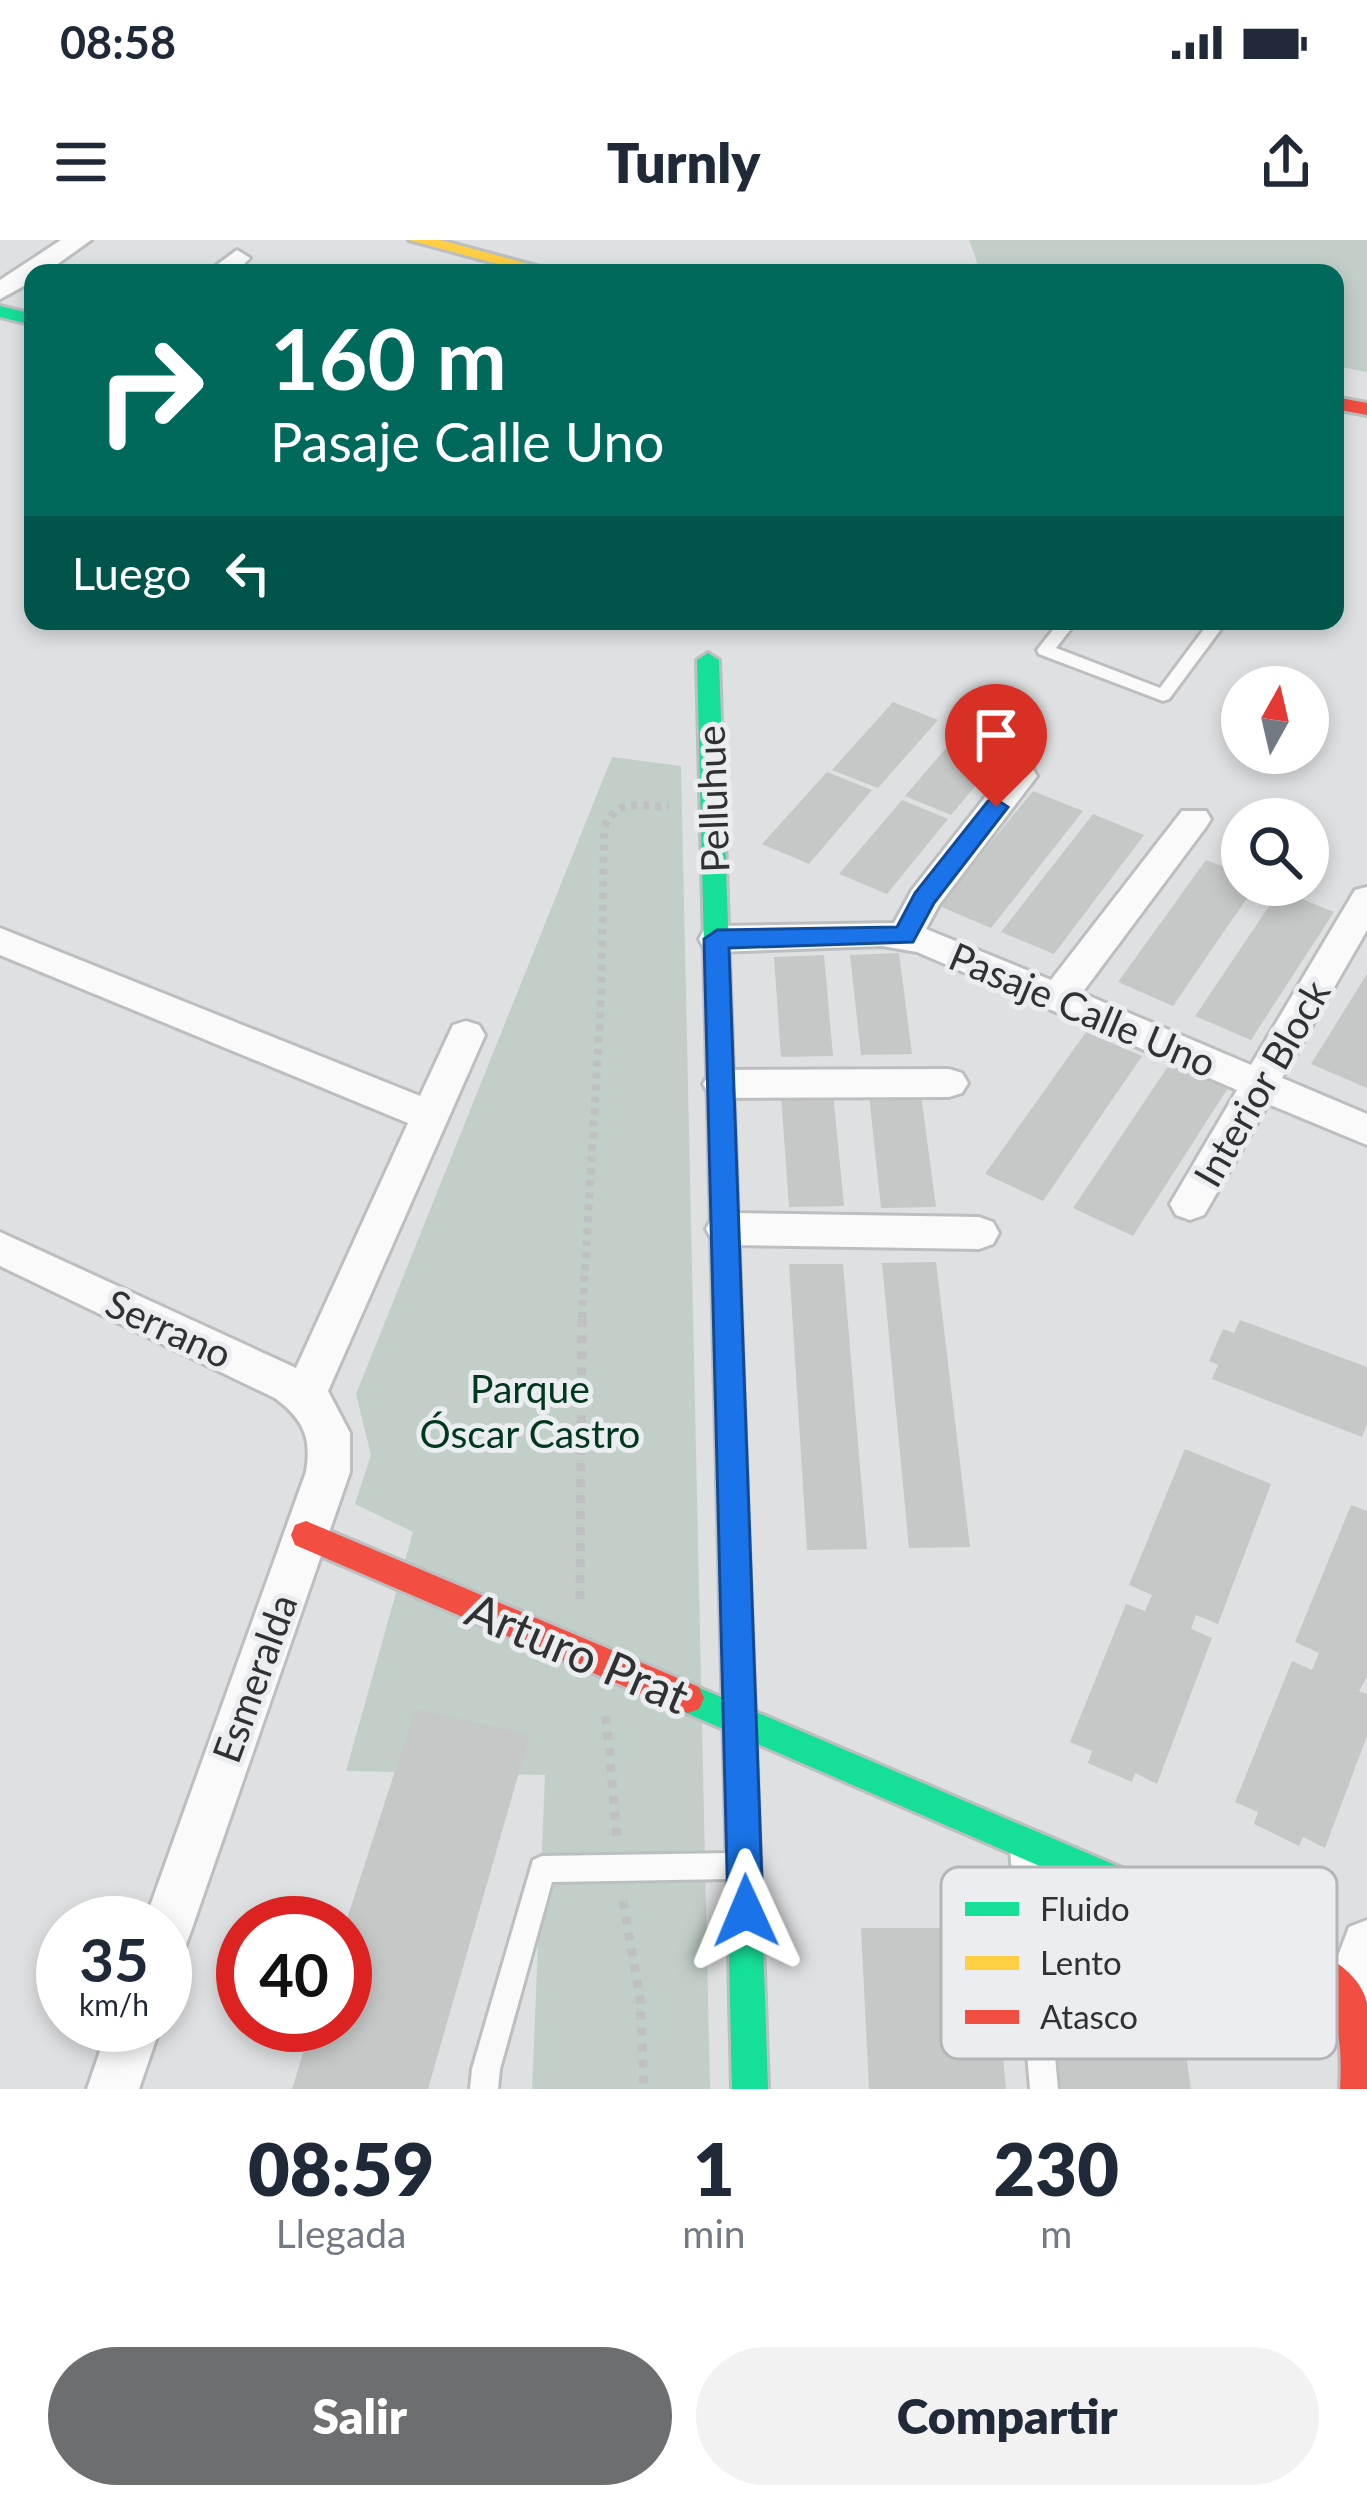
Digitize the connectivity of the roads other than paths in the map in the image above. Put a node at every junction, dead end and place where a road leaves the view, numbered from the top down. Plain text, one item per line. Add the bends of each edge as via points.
1 (77, 240) edge
2 (418, 240) edge
3 (41, 264) edge
4 (516, 264) edge
5 (1062, 630) edge
6 (1213, 630) edge
7 (708, 660) dead end
8 (1020, 776) dead end
9 (1194, 819) dead end
10 (1367, 899) edge
11 (904, 936) junction
12 (717, 939) junction
13 (0, 941) edge
14 (1058, 998) junction
15 (466, 1035) dead end
16 (949, 1083) dead end
17 (722, 1084) junction
18 (1260, 1084) junction
19 (430, 1117) junction
20 (1367, 1130) edge
21 (1190, 1204) dead end
22 (726, 1229) junction
23 (980, 1233) dead end
24 (0, 1249) edge
25 (316, 1408) junction
26 (306, 1535) junction
27 (741, 1721) junction
28 (1022, 1843) junction
29 (745, 1866) junction
30 (1024, 1867) edge
31 (1079, 1867) edge
32 (178, 1896) edge
33 (1367, 1945) edge
34 (1337, 1984) edge
35 (1350, 1993) junction
36 (126, 2052) edge
37 (1041, 2059) edge
38 (113, 2089) edge
39 (484, 2089) edge
40 (750, 2089) edge
41 (1044, 2089) edge
42 (1358, 2089) edge

1 - 3 street
2 - 4 street
5 - 6 lane via 1045,650 1163,694
7 - 12 street, Pelluhue
8 - 11 street
9 - 14 street
10 - 18 street, Interior Block
11 - 12 street, Pasaje Calle Uno
11 - 14 street, Pasaje Calle Uno
12 - 17 street, Pelluhue
13 - 19 street
14 - 18 street, Pasaje Calle Uno
15 - 19 street
16 - 17 street
17 - 22 street, Pelluhue
18 - 20 street, Pasaje Calle Uno
18 - 21 street, Interior Block
19 - 25 street
22 - 23 street
22 - 27 street, Pelluhue
24 - 25 street, Serrano
25 - 26 street, Esmeralda via 332,1455
26 - 27 street, Arturo Prat
26 - 32 street, Esmeralda
27 - 28 street, Arturo Prat
27 - 29 street, Pelluhue
28 - 30 lane
28 - 31 street, Arturo Prat
29 - 39 lane via 542,1869
29 - 40 street, Pelluhue
33 - 35 street
34 - 35 street, Arturo Prat
35 - 42 street via 1364,2030
36 - 38 street
37 - 41 lane

